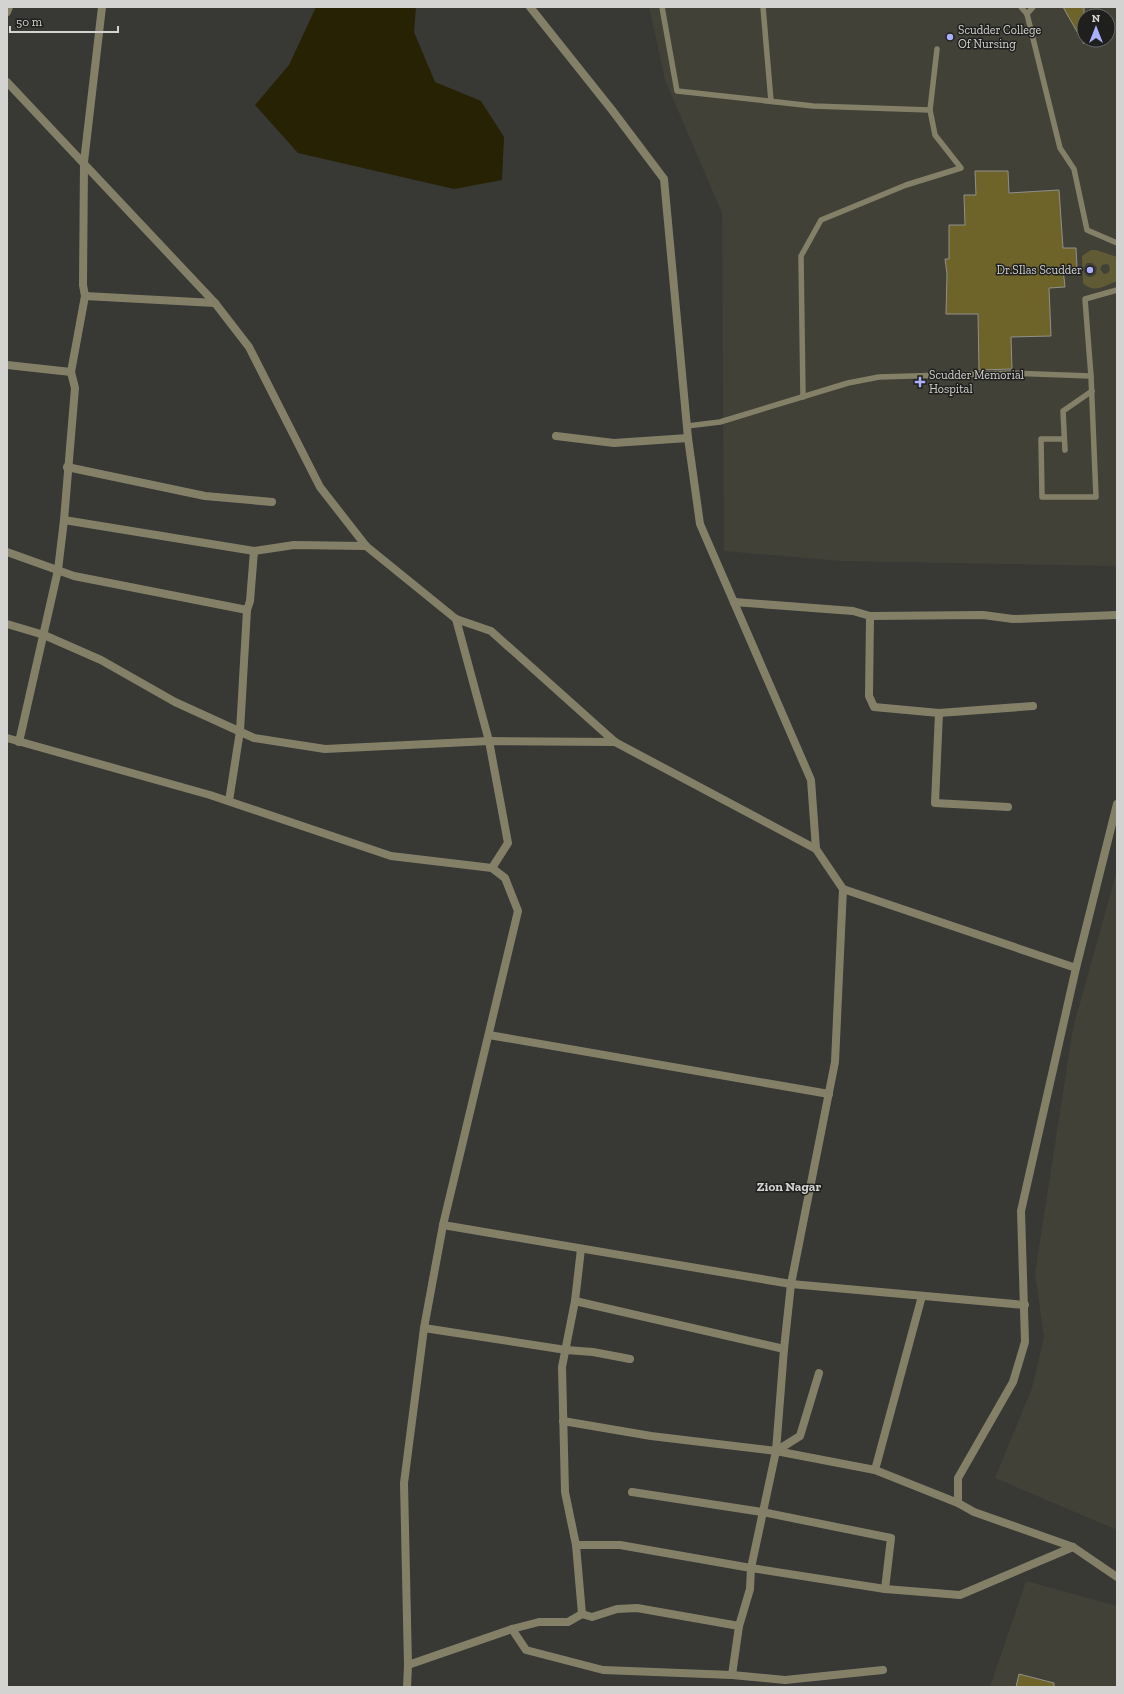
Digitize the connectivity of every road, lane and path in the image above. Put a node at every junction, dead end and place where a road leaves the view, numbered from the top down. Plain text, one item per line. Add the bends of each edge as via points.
1 (9, 7) edge
2 (102, 7) edge
3 (530, 7) edge
4 (662, 7) edge
5 (763, 7) edge
6 (1021, 7) edge
7 (1034, 7) edge
8 (7, 12) edge
9 (1027, 14) junction
10 (937, 49) dead end
11 (7, 82) edge
12 (772, 101) junction
13 (930, 110) junction
14 (84, 162) junction
15 (1117, 243) edge
16 (1117, 290) edge
17 (85, 296) junction
18 (215, 302) junction
19 (7, 365) edge
20 (71, 372) junction
21 (1091, 376) junction
22 (1092, 391) junction
23 (802, 397) junction
24 (687, 426) junction
25 (556, 436) dead end
26 (688, 438) junction
27 (1064, 439) junction
28 (1065, 450) dead end
29 (67, 467) junction
30 (272, 502) dead end
31 (64, 520) junction
32 (366, 546) junction
33 (7, 552) edge
34 (254, 552) junction
35 (58, 570) junction
36 (734, 602) junction
37 (247, 610) junction
38 (1117, 615) edge
39 (870, 616) junction
40 (456, 619) junction
41 (7, 624) edge
42 (44, 635) junction
43 (1033, 706) dead end
44 (939, 713) junction
45 (240, 731) junction
46 (7, 738) edge
47 (490, 741) junction
48 (19, 742) junction
49 (615, 742) junction
50 (229, 801) junction
51 (1117, 804) edge
52 (1008, 807) dead end
53 (816, 849) junction
54 (492, 868) junction
55 (843, 889) junction
56 (1076, 968) junction
57 (489, 1035) junction
58 (829, 1094) junction
59 (444, 1225) junction
60 (581, 1249) junction
61 (791, 1284) junction
62 (922, 1296) junction
63 (575, 1301) junction
64 (1025, 1305) junction
65 (424, 1328) junction
66 (784, 1349) junction
67 (566, 1350) junction
68 (630, 1359) dead end
69 (819, 1373) dead end
70 (563, 1421) junction
71 (776, 1451) junction
72 (875, 1470) junction
73 (632, 1492) dead end
74 (958, 1503) junction
75 (762, 1512) junction
76 (576, 1545) junction
77 (1073, 1547) junction
78 (751, 1568) junction
79 (1117, 1577) edge
80 (885, 1589) junction
81 (582, 1614) junction
82 (738, 1626) junction
83 (512, 1629) junction
84 (408, 1665) junction
85 (883, 1670) dead end
86 (732, 1675) junction
87 (407, 1687) edge

1 - 8 street
2 - 14 street
3 - 24 street via 664,179
4 - 12 lane via 677,91
5 - 12 lane
6 - 9 lane
7 - 9 lane
9 - 15 lane via 1060,148 1074,169 1087,230
10 - 13 lane
11 - 14 street
12 - 13 lane via 813,106
13 - 23 lane via 935,134 962,168 906,184 821,220 801,256
14 - 17 street
14 - 18 street
16 - 21 lane via 1085,299
17 - 18 street
17 - 20 street
18 - 32 street via 249,347 320,487
19 - 20 street
20 - 29 street via 75,388
21 - 22 lane
21 - 23 lane via 1010,374 879,377
22 - 27 lane via 1063,411
22 - 27 lane via 1096,496 1042,497 1041,439
23 - 24 lane via 720,422
24 - 26 street
25 - 26 street via 614,443
26 - 36 street via 700,524
27 - 28 lane
29 - 30 street via 205,496
29 - 31 street
31 - 34 street
31 - 35 street
32 - 34 street via 294,545
32 - 40 street
33 - 35 street
34 - 37 street via 250,602
35 - 37 street via 74,576
35 - 42 street
36 - 39 street via 853,611
36 - 53 street via 811,780
37 - 45 street
38 - 39 street via 1013,619 983,615
39 - 44 street via 869,696 874,707
40 - 47 street
40 - 49 street via 491,631
41 - 42 street
42 - 45 street via 101,660 175,702
42 - 48 street
43 - 44 street
44 - 52 street via 935,803
45 - 47 street via 254,738 325,750
45 - 50 street
46 - 48 street
47 - 49 street
47 - 54 street via 508,843
48 - 50 street
49 - 53 street
50 - 54 street via 391,856
51 - 56 street
53 - 55 street
54 - 57 street via 505,878 518,911
55 - 56 street
55 - 58 street via 835,1062
56 - 64 street via 1020,1211
57 - 58 street
57 - 59 street
58 - 61 street
59 - 60 street
59 - 65 street
60 - 61 street
60 - 63 street
61 - 62 street
61 - 66 street
62 - 64 street
62 - 72 street
63 - 66 street
63 - 67 street
64 - 74 street via 1025,1342 1013,1382 958,1478
65 - 67 street
65 - 84 street via 404,1483
66 - 71 street
67 - 68 street
67 - 70 street via 562,1367
69 - 71 street via 800,1436
70 - 71 street via 651,1436
70 - 76 street via 565,1492
71 - 72 street
71 - 75 street
72 - 74 street
73 - 75 street
74 - 77 street via 974,1512
75 - 78 street
75 - 80 street via 891,1538
76 - 78 street via 620,1545
76 - 81 street
77 - 79 street
77 - 80 street via 960,1595
78 - 80 street
78 - 82 street via 750,1589
81 - 82 street via 592,1617 617,1609 637,1608
81 - 83 street via 568,1622 539,1622
82 - 86 street
83 - 84 street
83 - 86 street via 526,1650 603,1670
84 - 87 street
85 - 86 street via 785,1680

